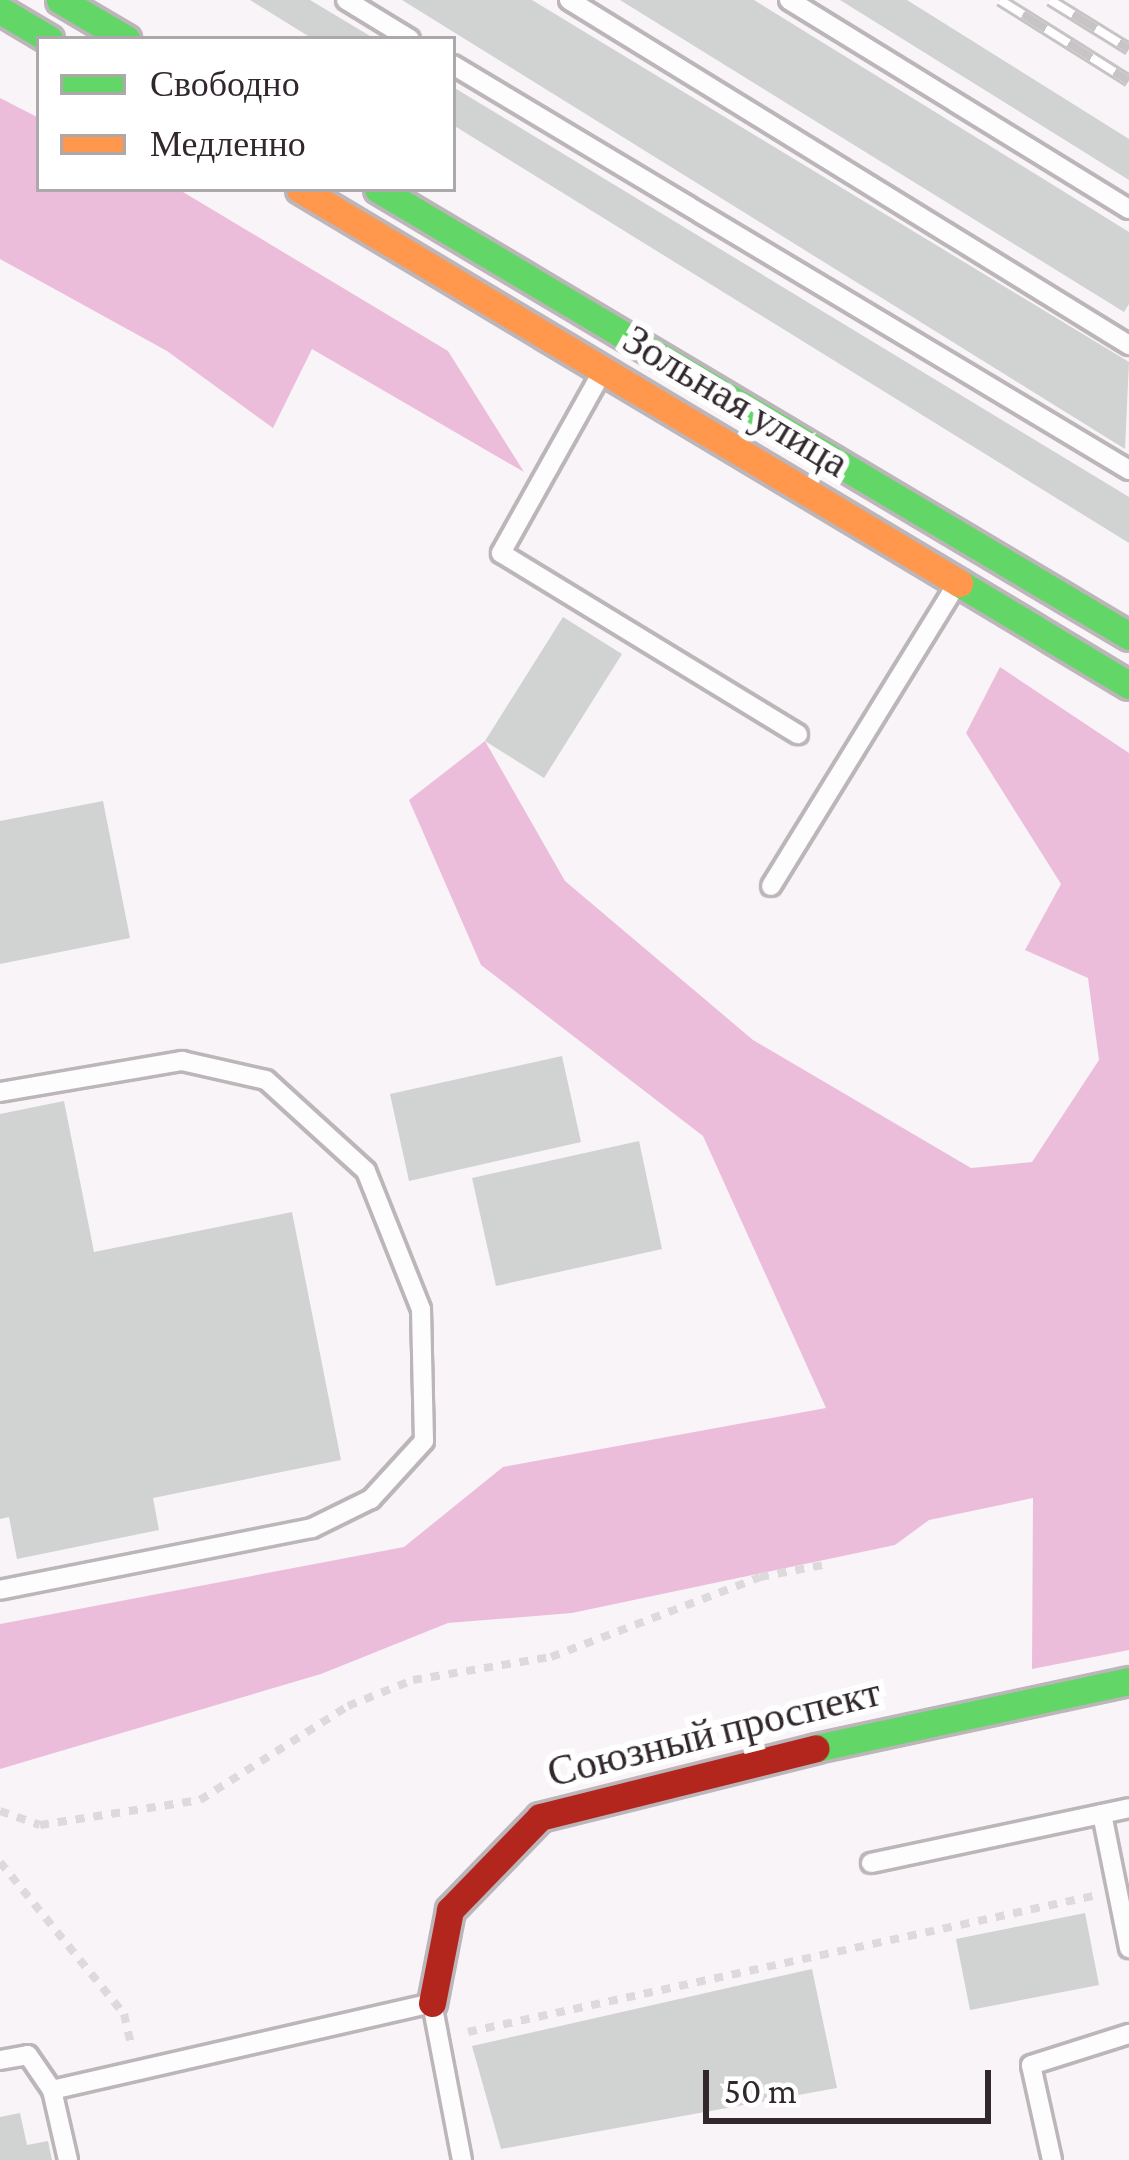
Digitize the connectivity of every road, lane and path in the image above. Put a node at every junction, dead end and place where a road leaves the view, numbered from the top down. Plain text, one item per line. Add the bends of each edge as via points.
1 (60, 0) edge
2 (346, 0) edge
3 (569, 0) edge
4 (790, 0) edge
5 (10, 8) edge
6 (45, 36) edge
7 (121, 36) edge
8 (405, 36) edge
9 (456, 66) edge
10 (305, 192) edge
11 (383, 192) edge
12 (1129, 209) edge
13 (1129, 345) edge
14 (603, 370) junction
15 (1129, 470) edge
16 (980, 547) junction
17 (958, 583) junction
18 (1129, 636) edge
19 (1129, 685) edge
20 (798, 734) dead end
21 (771, 886) dead end
22 (0, 1093) edge
23 (828, 1564) dead end
24 (0, 1590) edge
25 (1129, 1681) edge
26 (1129, 1808) edge
27 (0, 1811) edge
28 (1102, 1814) junction
29 (0, 1862) edge
30 (871, 1863) dead end
31 (1118, 1891) junction
32 (1129, 1948) edge
33 (432, 2003) junction
34 (1129, 2034) edge
35 (433, 2039) junction
36 (0, 2060) edge
37 (138, 2072) junction
38 (52, 2090) junction
39 (68, 2160) edge
40 (462, 2160) edge
41 (1052, 2160) edge

1 - 7 street
2 - 8 lane
3 - 13 lane
4 - 12 lane
5 - 6 street
9 - 15 lane
10 - 14 street, Зольная улица
11 - 16 street, Зольная улица
14 - 17 street, Зольная улица
14 - 20 lane via 501,553
16 - 17 lane
16 - 18 street, Зольная улица
17 - 19 street, Зольная улица
17 - 21 lane
22 - 24 lane via 182,1060 266,1080 366,1171 422,1309 424,1441 371,1499 312,1528
23 - 27 path via 760,1577 551,1657 413,1680 348,1706 200,1800 40,1826
25 - 33 street, Союзный проспект via 600,1794 540,1817 450,1910
26 - 28 lane
28 - 30 lane
28 - 31 lane
29 - 37 path via 124,2014
31 - 32 lane
31 - 35 path
33 - 35 lane
33 - 37 lane
34 - 41 lane via 1030,2065
35 - 40 lane
36 - 38 lane via 28,2055
37 - 38 lane
38 - 39 lane

